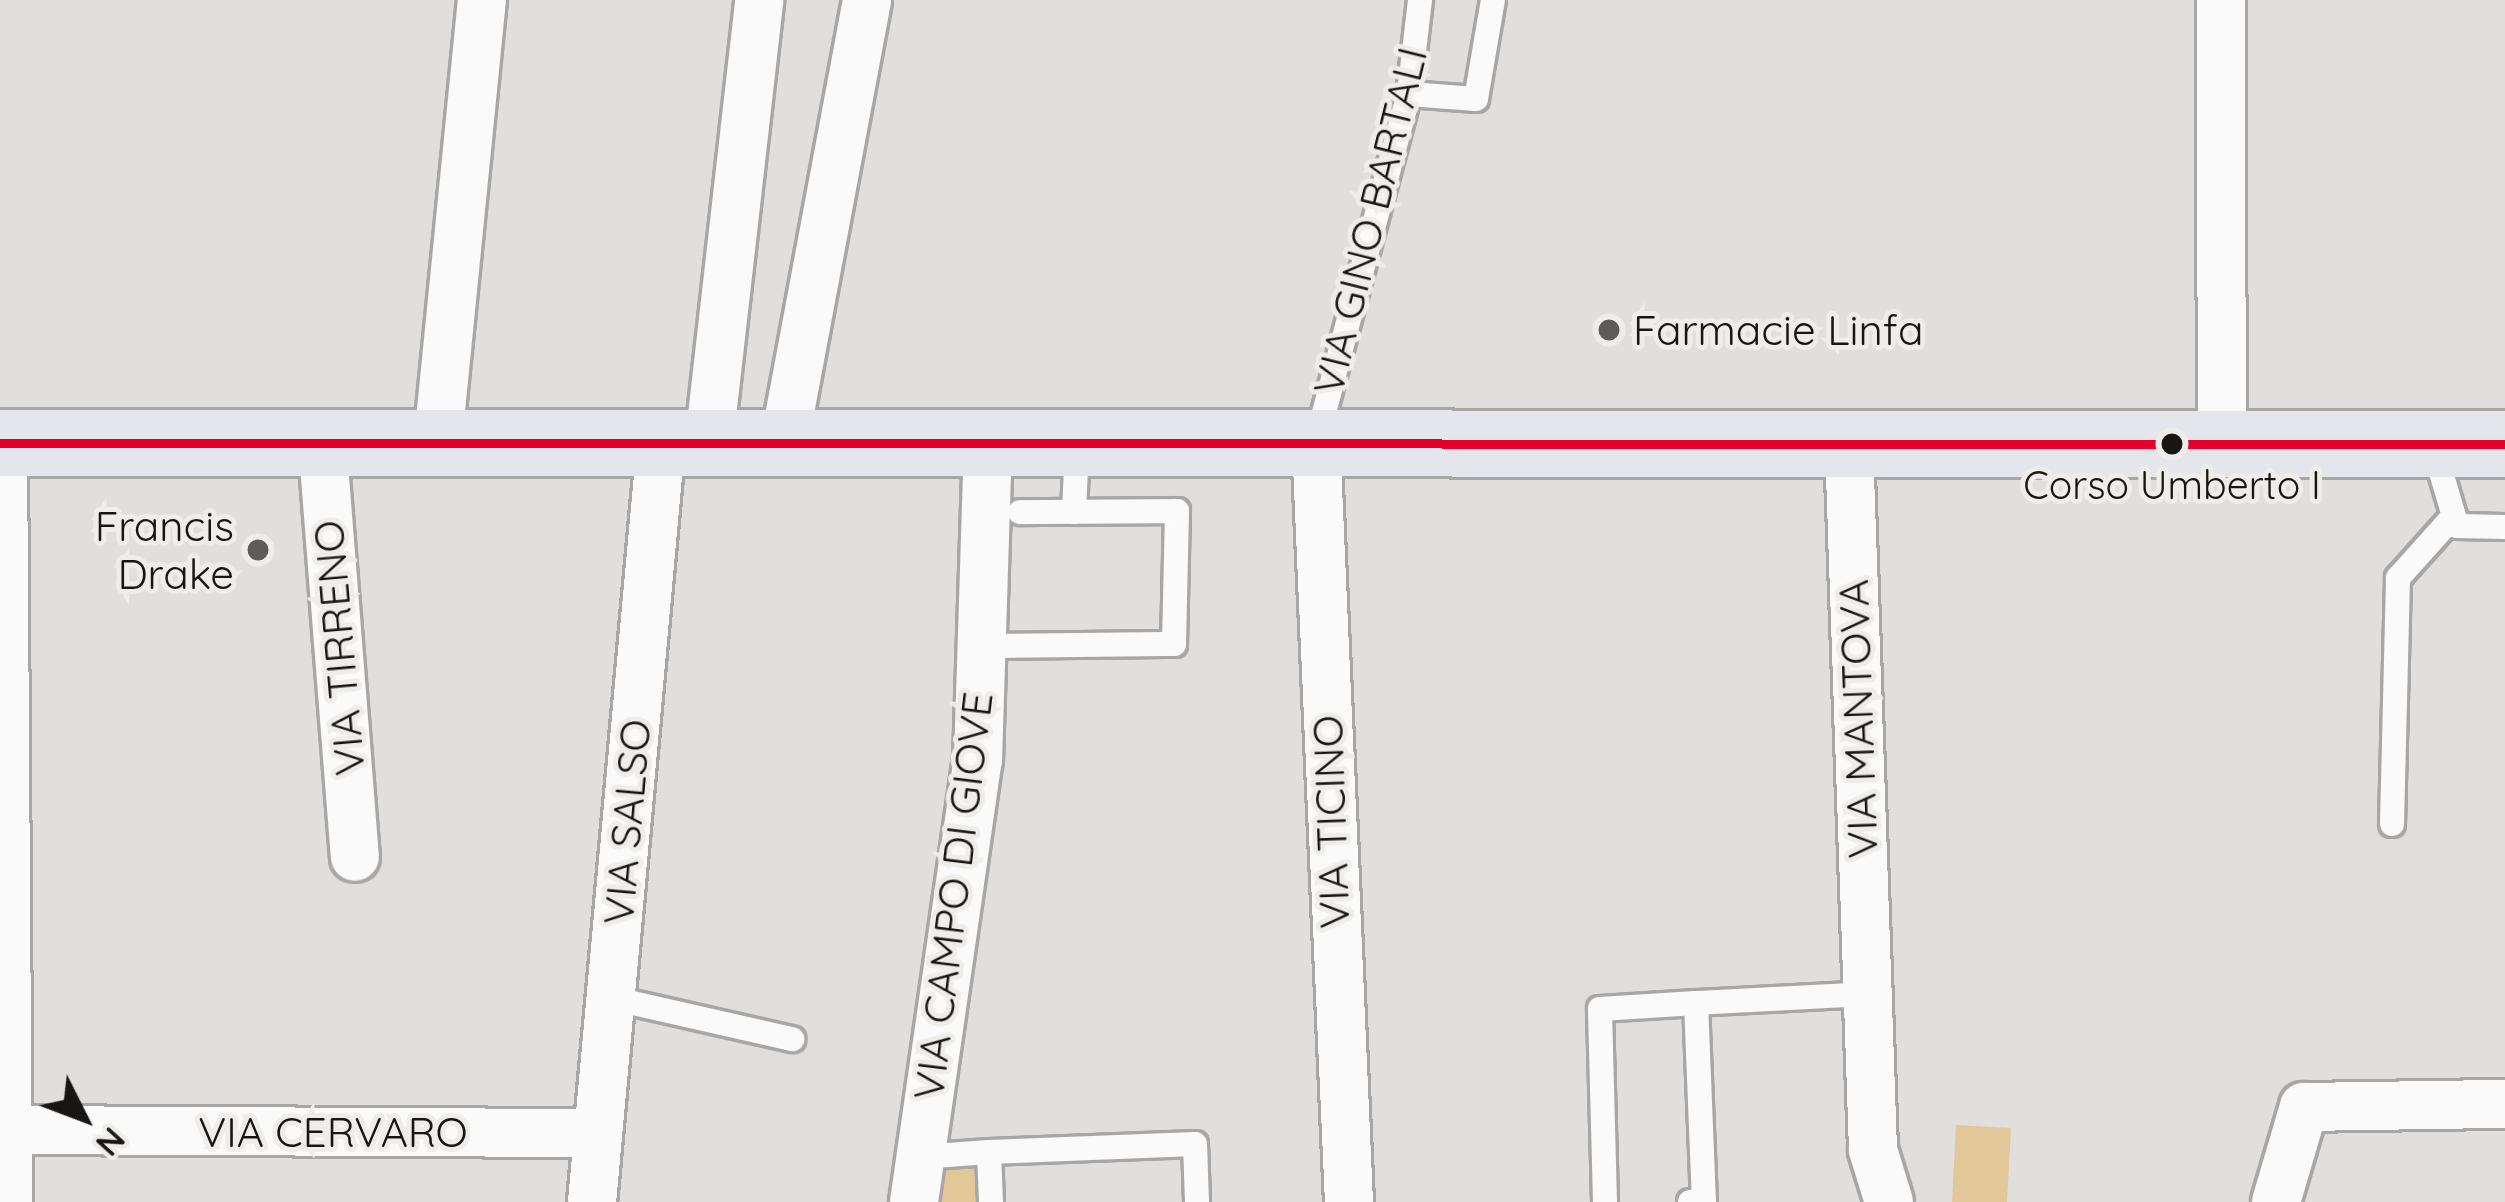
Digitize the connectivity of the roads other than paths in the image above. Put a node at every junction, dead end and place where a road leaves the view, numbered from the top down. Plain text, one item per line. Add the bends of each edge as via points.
1 (482, 0) edge
2 (759, 0) edge
3 (867, 0) edge
4 (1420, 0) edge
5 (1492, 0) edge
6 (2221, 0) edge
7 (1408, 94) junction
8 (322, 439) junction
9 (438, 440) junction
10 (1316, 441) junction
11 (2222, 441) junction
12 (685, 442) junction
13 (2432, 442) junction
14 (2, 443) edge
15 (784, 444) junction
16 (1077, 444) junction
17 (2505, 444) edge
18 (988, 445) junction
19 (1849, 445) junction
20 (1020, 512) dead end
21 (1074, 512) junction
22 (2452, 519) junction
23 (2505, 527) edge
24 (982, 646) junction
25 (2392, 824) dead end
26 (355, 857) dead end
27 (1868, 994) junction
28 (610, 998) junction
29 (1696, 1004) junction
30 (792, 1039) dead end
31 (2505, 1104) edge
32 (7, 1130) junction
33 (586, 1133) dead end
34 (989, 1152) junction
35 (917, 1180) edge
36 (8, 1202) edge
37 (592, 1202) edge
38 (991, 1202) edge
39 (1198, 1202) edge
40 (1348, 1202) edge
41 (1605, 1202) edge
42 (1690, 1202) edge
43 (1889, 1202) edge
44 (2276, 1202) edge

1 - 9 street
2 - 12 street, VIA SALSO
3 - 15 street
4 - 7 lane, VIA GINO BARTALI
5 - 7 lane via 1476,99
6 - 11 street
7 - 10 lane, VIA GINO BARTALI
8 - 9 main road
8 - 14 main road
8 - 26 street, VIA TIRRENO
9 - 12 main road
10 - 16 main road
10 - 19 main road
10 - 40 street, VIA TICINO
11 - 13 main road
11 - 19 main road
12 - 15 main road
12 - 28 street, VIA SALSO
13 - 17 main road
13 - 22 lane
14 - 32 street
15 - 18 main road
16 - 18 main road
16 - 21 lane
18 - 24 street, VIA CAMPO DI GIOVE
19 - 27 street, VIA MANTOVA
20 - 21 lane
21 - 24 lane via 1177,511 1174,644
22 - 23 lane
22 - 25 lane via 2398,578
24 - 35 street, VIA CAMPO DI GIOVE via 978,760
27 - 29 lane
27 - 43 street, VIA MANTOVA via 1873,1150
28 - 30 lane
28 - 37 street, VIA SALSO
29 - 41 lane via 1600,1009
29 - 42 lane via 1704,1201
31 - 44 street via 2304,1107
32 - 33 street, VIA CERVARO
32 - 36 street
34 - 35 lane
34 - 38 lane
34 - 39 lane via 1195,1144

